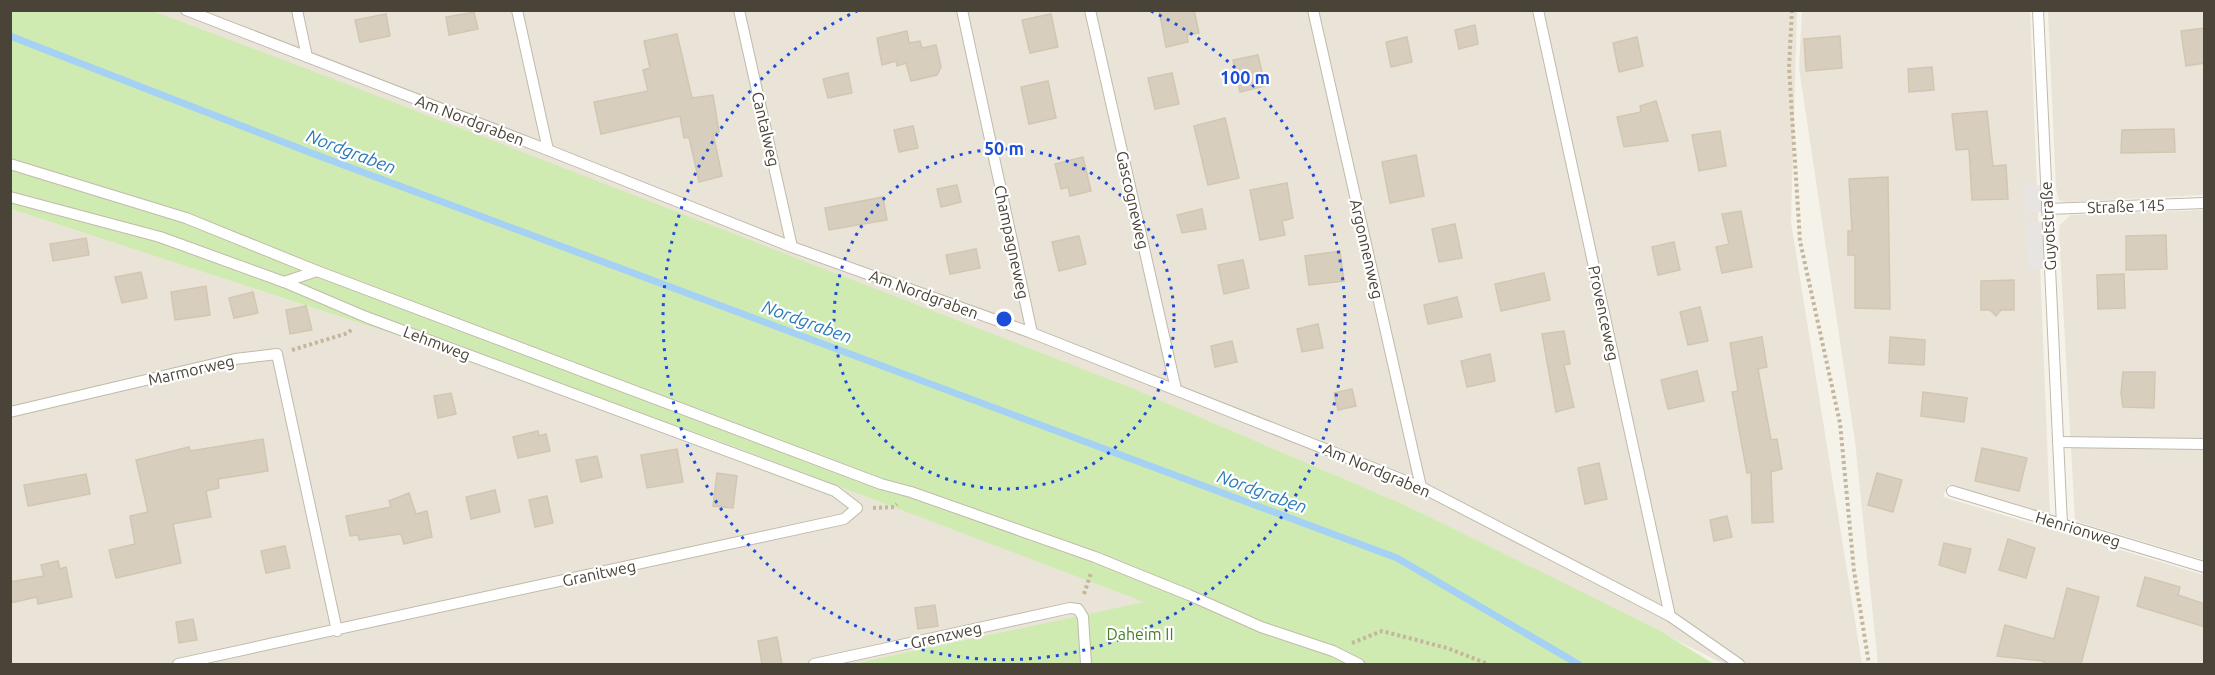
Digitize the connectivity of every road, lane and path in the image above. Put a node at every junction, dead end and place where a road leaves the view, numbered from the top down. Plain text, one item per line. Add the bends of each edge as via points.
1 (186, 10) edge
2 (297, 10) edge
3 (517, 10) edge
4 (739, 10) edge
5 (962, 10) edge
6 (1090, 10) edge
7 (1312, 10) edge
8 (1538, 10) edge
9 (1792, 10) edge
10 (2038, 10) edge
11 (307, 57) junction
12 (548, 150) junction
13 (10, 164) edge
14 (10, 197) edge
15 (2205, 203) edge
16 (2047, 209) junction
17 (792, 247) junction
18 (317, 270) junction
19 (284, 282) junction
20 (366, 316) junction
21 (1032, 333) junction
22 (277, 354) junction
23 (1176, 389) junction
24 (10, 412) edge
25 (2058, 442) junction
26 (2205, 444) edge
27 (1421, 487) junction
28 (1952, 491) dead end
29 (857, 508) joint
30 (2062, 525) junction
31 (1095, 557) junction
32 (2205, 567) edge
33 (1078, 609) junction
34 (1670, 616) junction
35 (337, 631) junction
36 (1333, 651) junction
37 (178, 664) edge
38 (814, 664) edge
39 (1086, 664) edge
40 (1359, 664) edge
41 (1488, 664) edge
42 (1738, 664) edge
43 (1869, 664) edge

1 - 11 lane, Am Nordgraben
2 - 11 lane
3 - 12 lane
4 - 17 lane, Cantalweg
5 - 21 lane, Champagneweg
6 - 23 lane, Gascogneweg
7 - 27 lane, Argonnenweg
8 - 34 lane, Provenceweg
9 - 43 path via 1789,67 1800,241 1840,423 1854,571
10 - 16 lane, Guyotstraße
11 - 12 lane, Am Nordgraben
12 - 17 lane, Am Nordgraben
13 - 18 lane via 186,218
14 - 19 lane, Lehmweg via 160,237
15 - 16 lane, Straße 145
16 - 25 lane, Guyotstraße
17 - 21 lane, Am Nordgraben
18 - 19 lane
18 - 31 lane via 880,484
19 - 20 lane, Lehmweg
20 - 22 path via 348,333
20 - 29 lane, Lehmweg via 835,491
21 - 23 lane, Am Nordgraben
22 - 24 lane, Marmorweg via 235,359
22 - 35 lane
23 - 27 lane, Am Nordgraben
25 - 26 lane
25 - 30 lane, Guyotstraße
27 - 34 lane, Am Nordgraben
28 - 30 lane, Henrionweg
29 - 35 lane, Granitweg via 844,519
30 - 32 lane, Henrionweg
31 - 33 path
31 - 36 lane via 1261,627
33 - 38 lane, Grenzweg
33 - 39 lane via 1083,617
34 - 42 lane, Am Nordgraben
35 - 37 lane, Granitweg
36 - 40 lane
36 - 41 path via 1382,631 1447,648

